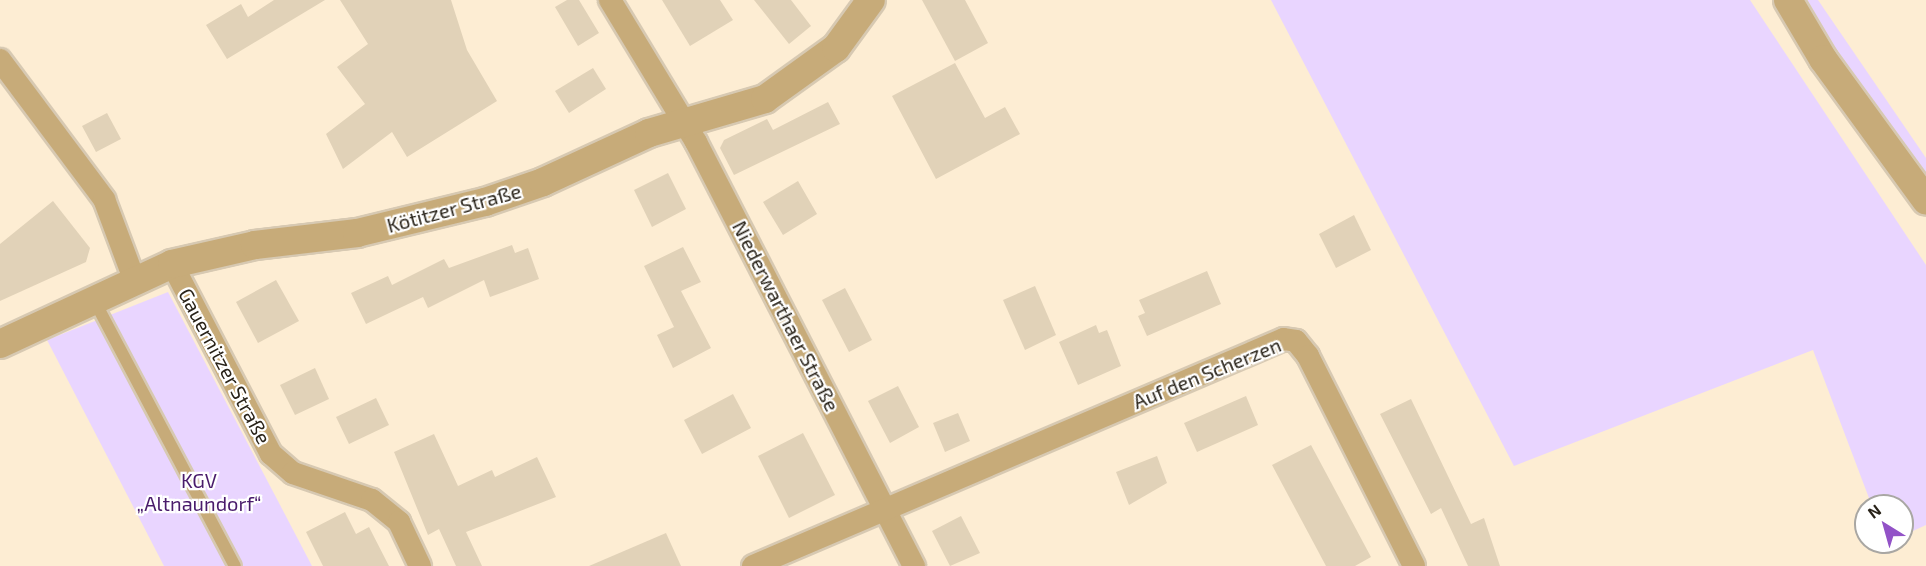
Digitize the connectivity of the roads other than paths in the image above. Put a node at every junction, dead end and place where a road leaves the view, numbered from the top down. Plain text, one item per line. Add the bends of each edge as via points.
1 (610, 0) edge
2 (871, 0) edge
3 (1788, 0) edge
4 (0, 60) edge
5 (685, 123) junction
6 (1926, 200) edge
7 (172, 264) junction
8 (134, 279) junction
9 (94, 299) junction
10 (0, 344) edge
11 (885, 510) junction
12 (235, 566) edge
13 (420, 566) edge
14 (753, 566) edge
15 (914, 566) edge
16 (1414, 566) edge

1 - 5 street, Niederwarthaer Straße
2 - 5 street, Kötitzer Straße via 836,48 791,83 765,99
3 - 6 street via 1823,59
4 - 8 street via 104,199
5 - 7 street, Kötitzer Straße via 649,133 543,182 435,216
5 - 11 street, Niederwarthaer Straße
7 - 8 street, Kötitzer Straße
7 - 13 street, Gauernitzer Straße via 271,454 293,473 372,500 399,522
8 - 9 street, Kötitzer Straße
9 - 10 street, Kötitzer Straße
9 - 12 lane
11 - 14 street
11 - 15 street, Niederwarthaer Straße
11 - 16 street, Auf den Scherzen via 1284,339 1296,341 1308,356

